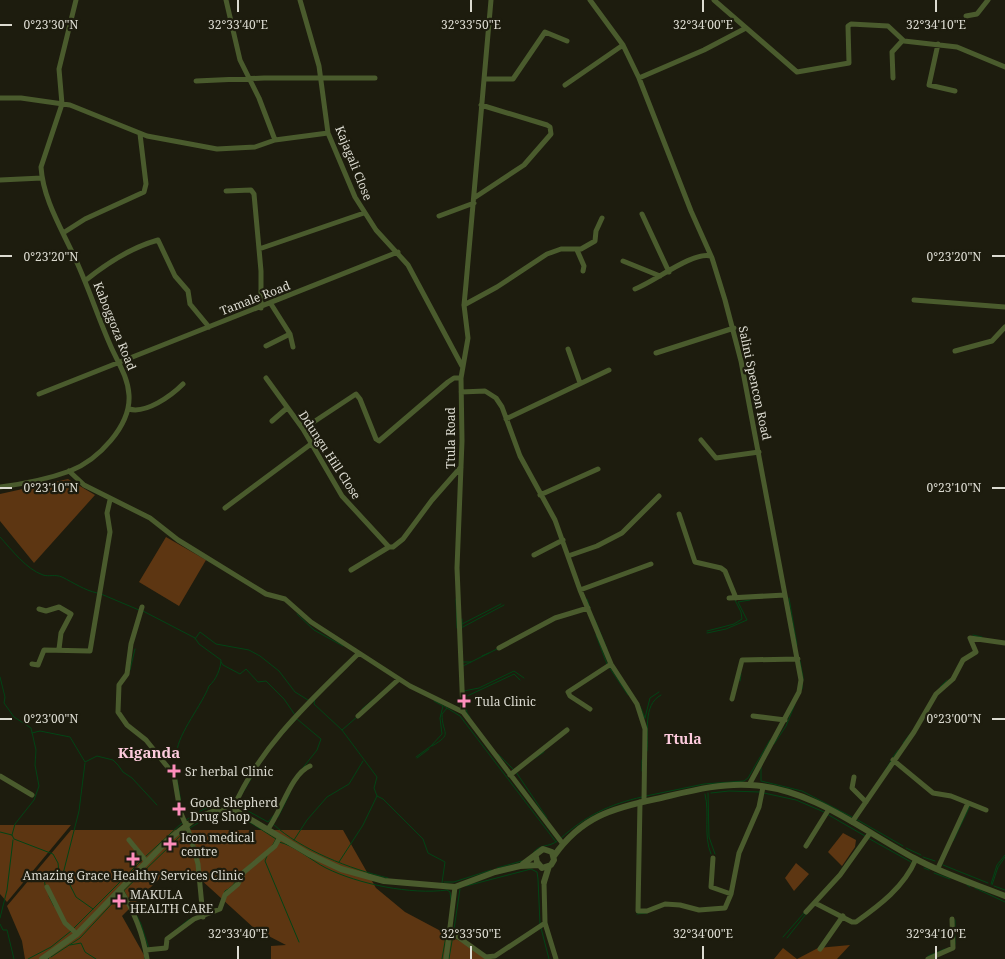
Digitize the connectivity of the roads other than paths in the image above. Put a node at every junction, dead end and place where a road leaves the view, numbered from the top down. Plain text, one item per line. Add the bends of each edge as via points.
1 (76, 0) edge
2 (226, 0) edge
3 (300, 0) edge
4 (492, 0) edge
5 (590, 0) edge
6 (714, 0) edge
7 (988, 0) edge
8 (966, 16) dead end
9 (746, 28) junction
10 (903, 40) junction
11 (567, 41) dead end
12 (938, 44) junction
13 (623, 45) junction
14 (1005, 67) edge
15 (321, 77) junction
16 (375, 78) dead end
17 (639, 78) junction
18 (893, 78) dead end
19 (248, 79) junction
20 (484, 79) junction
21 (196, 81) dead end
22 (565, 85) dead end
23 (955, 91) dead end
24 (0, 98) edge
25 (62, 104) junction
26 (481, 105) junction
27 (328, 132) junction
28 (140, 134) junction
29 (275, 140) junction
30 (42, 178) junction
31 (0, 180) edge
32 (226, 191) dead end
33 (474, 201) junction
34 (364, 213) junction
35 (642, 214) dead end
36 (439, 216) dead end
37 (602, 218) dead end
38 (63, 233) junction
39 (259, 249) junction
40 (577, 250) junction
41 (398, 252) junction
42 (711, 256) junction
43 (623, 261) dead end
44 (583, 271) dead end
45 (670, 272) junction
46 (660, 276) junction
47 (86, 280) junction
48 (635, 289) dead end
49 (914, 300) dead end
50 (271, 304) junction
51 (464, 305) junction
52 (1005, 307) edge
53 (261, 308) junction
54 (209, 327) junction
55 (1005, 327) edge
56 (734, 328) junction
57 (290, 334) junction
58 (266, 346) dead end
59 (293, 347) dead end
60 (568, 350) dead end
61 (955, 351) dead end
62 (656, 353) dead end
63 (119, 362) junction
64 (462, 366) junction
65 (609, 370) dead end
66 (266, 378) dead end
67 (461, 378) junction
68 (580, 383) junction
69 (183, 384) dead end
70 (461, 392) junction
71 (40, 394) dead end
72 (288, 408) junction
73 (129, 409) junction
74 (506, 419) junction
75 (272, 420) dead end
76 (303, 429) junction
77 (701, 440) dead end
78 (311, 444) junction
79 (759, 452) junction
80 (461, 467) junction
81 (598, 469) dead end
82 (69, 471) junction
83 (0, 487) edge
84 (540, 495) junction
85 (659, 496) dead end
86 (110, 500) junction
87 (225, 508) dead end
88 (679, 514) dead end
89 (563, 540) junction
90 (389, 547) junction
91 (534, 556) dead end
92 (568, 556) junction
93 (651, 564) dead end
94 (351, 570) dead end
95 (580, 590) junction
96 (785, 595) junction
97 (729, 598) dead end
98 (736, 598) junction
99 (588, 608) junction
100 (39, 609) dead end
101 (141, 609) dead end
102 (1005, 643) edge
103 (498, 648) dead end
104 (59, 649) junction
105 (358, 654) junction
106 (798, 660) junction
107 (32, 664) dead end
108 (611, 664) junction
109 (399, 679) junction
110 (732, 699) dead end
111 (590, 709) dead end
112 (463, 712) junction
113 (358, 716) dead end
114 (753, 716) dead end
115 (784, 720) junction
116 (567, 730) dead end
117 (893, 760) junction
118 (310, 766) dead end
119 (510, 775) junction
120 (0, 776) edge
121 (854, 777) dead end
122 (749, 785) junction
123 (762, 787) junction
124 (32, 795) dead end
125 (642, 802) junction
126 (866, 802) junction
127 (968, 803) junction
128 (233, 809) junction
129 (829, 810) junction
130 (986, 810) dead end
131 (852, 822) junction
132 (185, 826) junction
133 (268, 828) junction
134 (870, 833) junction
135 (280, 837) junction
136 (129, 840) dead end
137 (562, 844) junction
138 (806, 846) dead end
139 (552, 853) junction
140 (536, 857) junction
141 (713, 858) dead end
142 (916, 859) junction
143 (147, 862) junction
144 (520, 866) junction
145 (543, 866) junction
146 (938, 868) junction
147 (544, 882) joint
148 (47, 887) dead end
149 (455, 887) junction
150 (120, 889) junction
151 (731, 894) junction
152 (1005, 896) edge
153 (815, 903) junction
154 (806, 912) dead end
155 (843, 916) junction
156 (203, 917) junction
157 (952, 919) dead end
158 (546, 923) junction
159 (451, 929) junction
160 (77, 934) junction
161 (820, 949) dead end
162 (146, 950) junction
163 (486, 958) edge
164 (42, 959) edge
165 (147, 959) edge
166 (446, 959) edge
167 (556, 959) edge
168 (928, 959) edge

1 - 25 street via 60,69
2 - 19 street via 240,60
3 - 15 street, Kajagali Close
4 - 20 street, Ttula Road
5 - 13 street, Salini Spencon Road
6 - 9 street
7 - 8 street via 977,14
9 - 10 street via 797,72 849,63 849,24 888,26
9 - 17 street
10 - 12 street
10 - 18 street via 892,52
11 - 20 street via 545,32 513,79
12 - 14 street
12 - 23 street via 929,85
13 - 17 street, Salini Spencon Road
13 - 22 street
15 - 16 street
15 - 19 street
15 - 27 street, Kajagali Close
17 - 42 street, Salini Spencon Road
19 - 21 street
19 - 29 street
20 - 26 street, Ttula Road
24 - 25 street
25 - 28 street via 79,107
25 - 30 street, Kaboggoza Road via 41,167
26 - 33 street, Ttula Road
26 - 33 street via 547,125 551,134 524,165
27 - 29 street
27 - 34 street, Kajagali Close
28 - 29 street via 217,150 255,147
28 - 38 street via 146,184 144,192
30 - 31 street
30 - 38 street, Kaboggoza Road via 45,195
32 - 39 street via 247,189 253,192
33 - 36 street
33 - 51 street, Ttula Road
34 - 39 street
34 - 41 street, Kajagali Close
35 - 45 street
37 - 40 street via 595,241
38 - 47 street, Kaboggoza Road
39 - 53 street
40 - 44 street
40 - 51 street via 562,249 547,254 498,288
41 - 50 street, Tamale Road
41 - 64 street, Kajagali Close
42 - 45 street via 692,259
42 - 56 street, Salini Spencon Road
43 - 46 street
45 - 46 street
46 - 48 street via 652,283
47 - 54 street via 108,264 158,240 175,276 188,291 190,304
47 - 63 street, Kaboggoza Road
49 - 52 street
50 - 53 street, Tamale Road
50 - 57 street
51 - 64 street, Ttula Road via 468,338
53 - 54 street, Tamale Road
54 - 63 street, Tamale Road
55 - 61 street via 992,341
56 - 62 street
56 - 79 street, Salini Spencon Road
57 - 58 street
57 - 59 street
60 - 68 street
63 - 71 street, Tamale Road
63 - 73 street, Kaboggoza Road via 129,392
64 - 67 street, Ttula Road
65 - 68 street
66 - 72 street, Ddungu Hill Close
67 - 70 street, Ttula Road
67 - 76 street via 448,382 379,441 356,394
68 - 74 street
69 - 73 street via 141,410
70 - 74 street via 480,390 490,393
70 - 80 street, Ttula Road
72 - 75 street
72 - 76 street, Ddungu Hill Close
73 - 82 street via 123,424 105,445 83,464
74 - 84 street
76 - 78 street, Ddungu Hill Close
77 - 79 street via 716,458
78 - 87 street
78 - 90 street, Ddungu Hill Close via 342,496
79 - 96 street, Salini Spencon Road
80 - 90 street via 403,539
80 - 112 street, Ttula Road via 457,568
81 - 84 street
82 - 83 street
82 - 86 street via 84,485
84 - 89 street
85 - 92 street via 622,533
86 - 104 street via 107,513 110,532 90,652
86 - 105 street via 150,518 178,540 266,594 285,599 311,622
88 - 98 street via 695,562 724,571
89 - 91 street
89 - 92 street
90 - 94 street
92 - 95 street
93 - 95 street
95 - 99 street
96 - 98 street
96 - 106 street, Salini Spencon Road
97 - 98 street
99 - 103 street via 555,618
99 - 108 street
100 - 104 street via 46,611 59,607 71,614 61,632
101 - 132 street via 131,644 128,674 119,685 118,712 171,770
102 - 117 street via 970,638 976,652 963,660 953,678 936,694
104 - 107 street via 42,651 38,665
105 - 109 street
105 - 128 street via 268,748 243,785
106 - 110 street via 742,660
106 - 115 street, Salini Spencon Road via 800,686
108 - 111 street via 568,692
108 - 125 street via 637,704 646,729
109 - 112 street
109 - 113 street
112 - 119 street
114 - 115 street
115 - 122 street, Salini Spencon Road
116 - 119 street
117 - 126 street
117 - 127 street via 933,793
118 - 133 street via 297,776
119 - 137 street
120 - 124 street
121 - 126 street via 852,788
122 - 123 street
122 - 125 street via 707,788
123 - 129 street via 784,790
123 - 151 street via 759,807 740,854
125 - 137 street via 620,806 595,817
125 - 151 street via 638,911 675,904 699,910 722,909
126 - 131 street
127 - 130 street
127 - 146 street
128 - 132 street via 207,813
128 - 133 street
129 - 131 street
129 - 138 street
131 - 134 street
132 - 143 street
132 - 156 street via 198,864
133 - 135 street
134 - 142 street
134 - 153 street
135 - 149 street via 309,854 357,874 410,885
135 - 156 street via 275,846 244,872 238,884 225,895 223,907
136 - 143 street
137 - 139 street
139 - 140 street via 539,851
139 - 145 street via 554,862
140 - 144 street
140 - 145 street
141 - 151 street via 711,887
142 - 146 street
142 - 155 street via 907,878 889,897 856,922
143 - 150 street
144 - 145 street
144 - 149 street
145 - 147 street
146 - 152 street
147 - 158 street
148 - 160 street via 65,923
149 - 159 street
150 - 160 street
150 - 162 street via 133,910
153 - 154 street
153 - 155 street
155 - 161 street
156 - 162 street via 194,919 167,939 166,948
157 - 168 street via 953,948
158 - 163 street via 495,956
158 - 167 street
159 - 163 street
159 - 166 street
160 - 164 street
162 - 165 street

